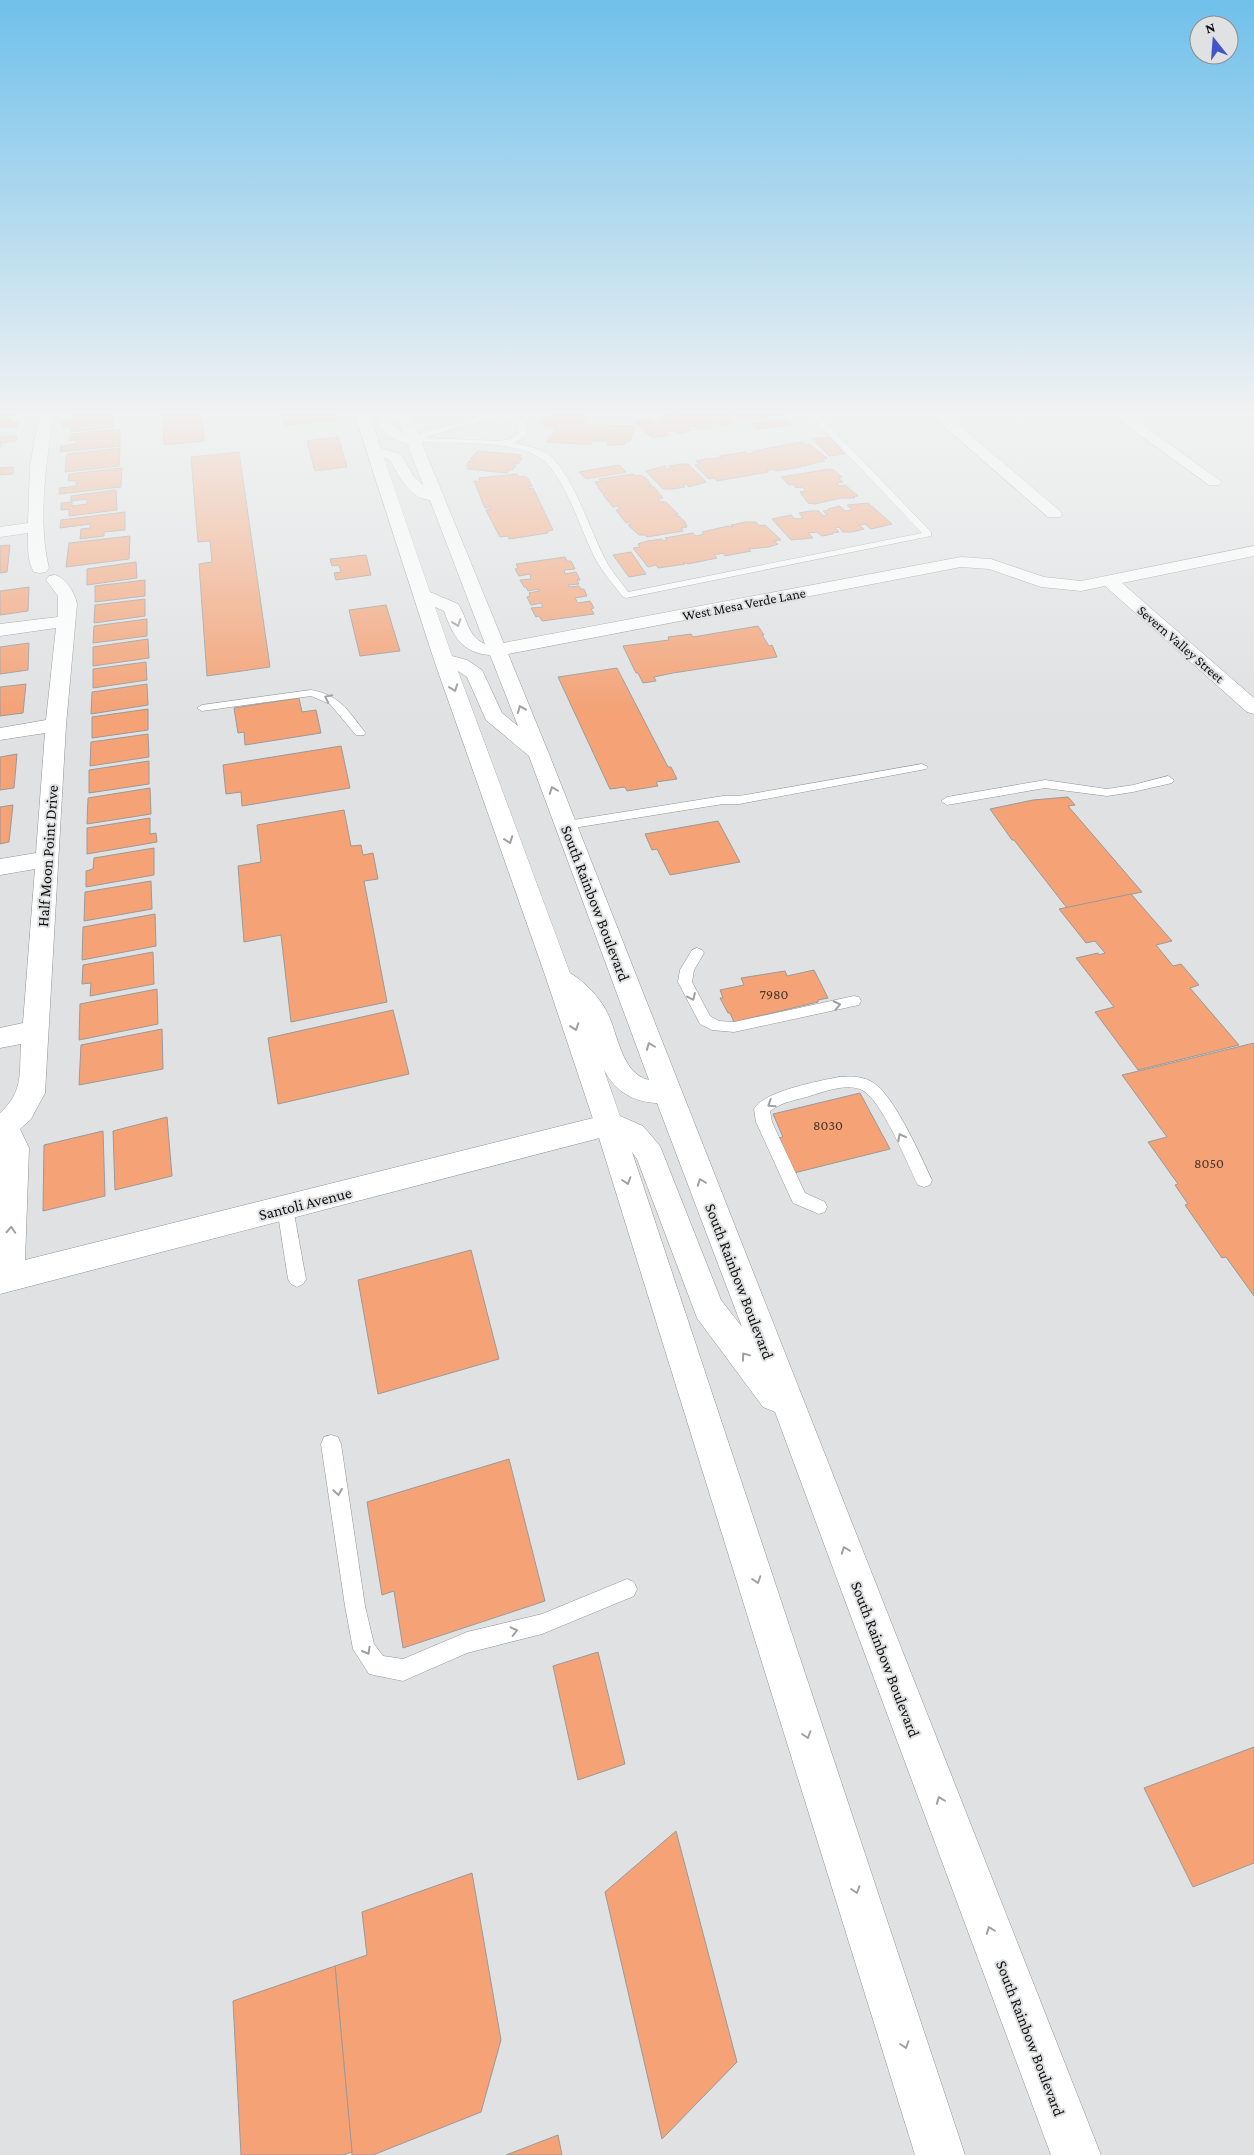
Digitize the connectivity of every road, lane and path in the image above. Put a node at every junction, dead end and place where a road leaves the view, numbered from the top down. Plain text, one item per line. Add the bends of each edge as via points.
1 (37, 510) edge
2 (394, 510) edge
3 (439, 510) edge
4 (577, 510) edge
5 (904, 510) edge
6 (1049, 510) edge
7 (1054, 514) dead end
8 (37, 527) junction
9 (0, 532) edge
10 (1254, 551) edge
11 (1109, 581) junction
12 (422, 594) junction
13 (66, 621) junction
14 (0, 630) edge
15 (498, 650) junction
16 (444, 660) junction
17 (202, 708) dead end
18 (1254, 708) edge
19 (56, 726) junction
20 (360, 733) dead end
21 (0, 734) edge
22 (539, 754) junction
23 (922, 767) dead end
24 (1168, 780) dead end
25 (947, 801) dead end
26 (566, 825) junction
27 (47, 858) junction
28 (0, 867) edge
29 (697, 953) dead end
30 (558, 975) junction
31 (854, 1001) dead end
32 (35, 1031) junction
33 (0, 1038) edge
34 (667, 1092) junction
35 (609, 1125) junction
36 (3, 1129) edge
37 (924, 1180) dead end
38 (819, 1206) dead end
39 (285, 1208) junction
40 (4, 1279) edge
41 (297, 1279) dead end
42 (796, 1423) junction
43 (331, 1444) dead end
44 (627, 1588) dead end
45 (940, 2155) edge
46 (1076, 2155) edge

1 - 8 main road
2 - 12 main road
3 - 15 main road, South Rainbow Boulevard
4 - 5 lane via 598,555 626,595 928,534
6 - 7 main road
8 - 9 main road
8 - 13 main road, Half Moon Point Drive via 36,550 47,574 67,596
10 - 11 main road, West Mesa Verde Lane
11 - 15 main road, West Mesa Verde Lane via 1081,586 1041,582 991,564 962,562
11 - 18 main road, Severn Valley Street
12 -> 15 main road via 452,608 462,636 468,643 486,650
12 - 16 main road
13 - 14 main road
13 - 19 main road, Half Moon Point Drive
22 -> 15 main road, South Rainbow Boulevard
16 - 22 main road via 470,669 493,716
16 -> 30 main road
20 -> 17 lane via 334,701 322,694
19 - 21 main road
19 - 27 main road, Half Moon Point Drive
26 -> 22 main road, South Rainbow Boulevard
23 - 26 lane via 740,800
24 - 25 lane via 1109,792 1045,784
34 -> 26 main road, South Rainbow Boulevard
27 - 28 main road
27 - 32 main road, Half Moon Point Drive
29 -> 31 lane via 687,970 685,982 705,1020 717,1026 734,1028
30 - 34 main road via 594,1012 621,1076 645,1091
30 -> 35 main road
32 - 33 main road
32 - 36 main road, Half Moon Point Drive via 31,1093 21,1111
42 -> 34 main road, South Rainbow Boulevard
35 - 39 main road, Santoli Avenue
42 -> 35 main road via 708,1308 650,1154 636,1134
35 -> 45 main road
40 -> 36 main road, Half Moon Point Drive via 16,1148
37 -> 38 lane via 880,1098 867,1086 849,1082 770,1101 762,1109 764,1122 799,1198
39 - 40 main road, Santoli Avenue
39 - 41 lane
46 -> 42 main road, South Rainbow Boulevard
43 -> 44 lane via 362,1640 364,1649 377,1666 403,1670 467,1643 542,1624

